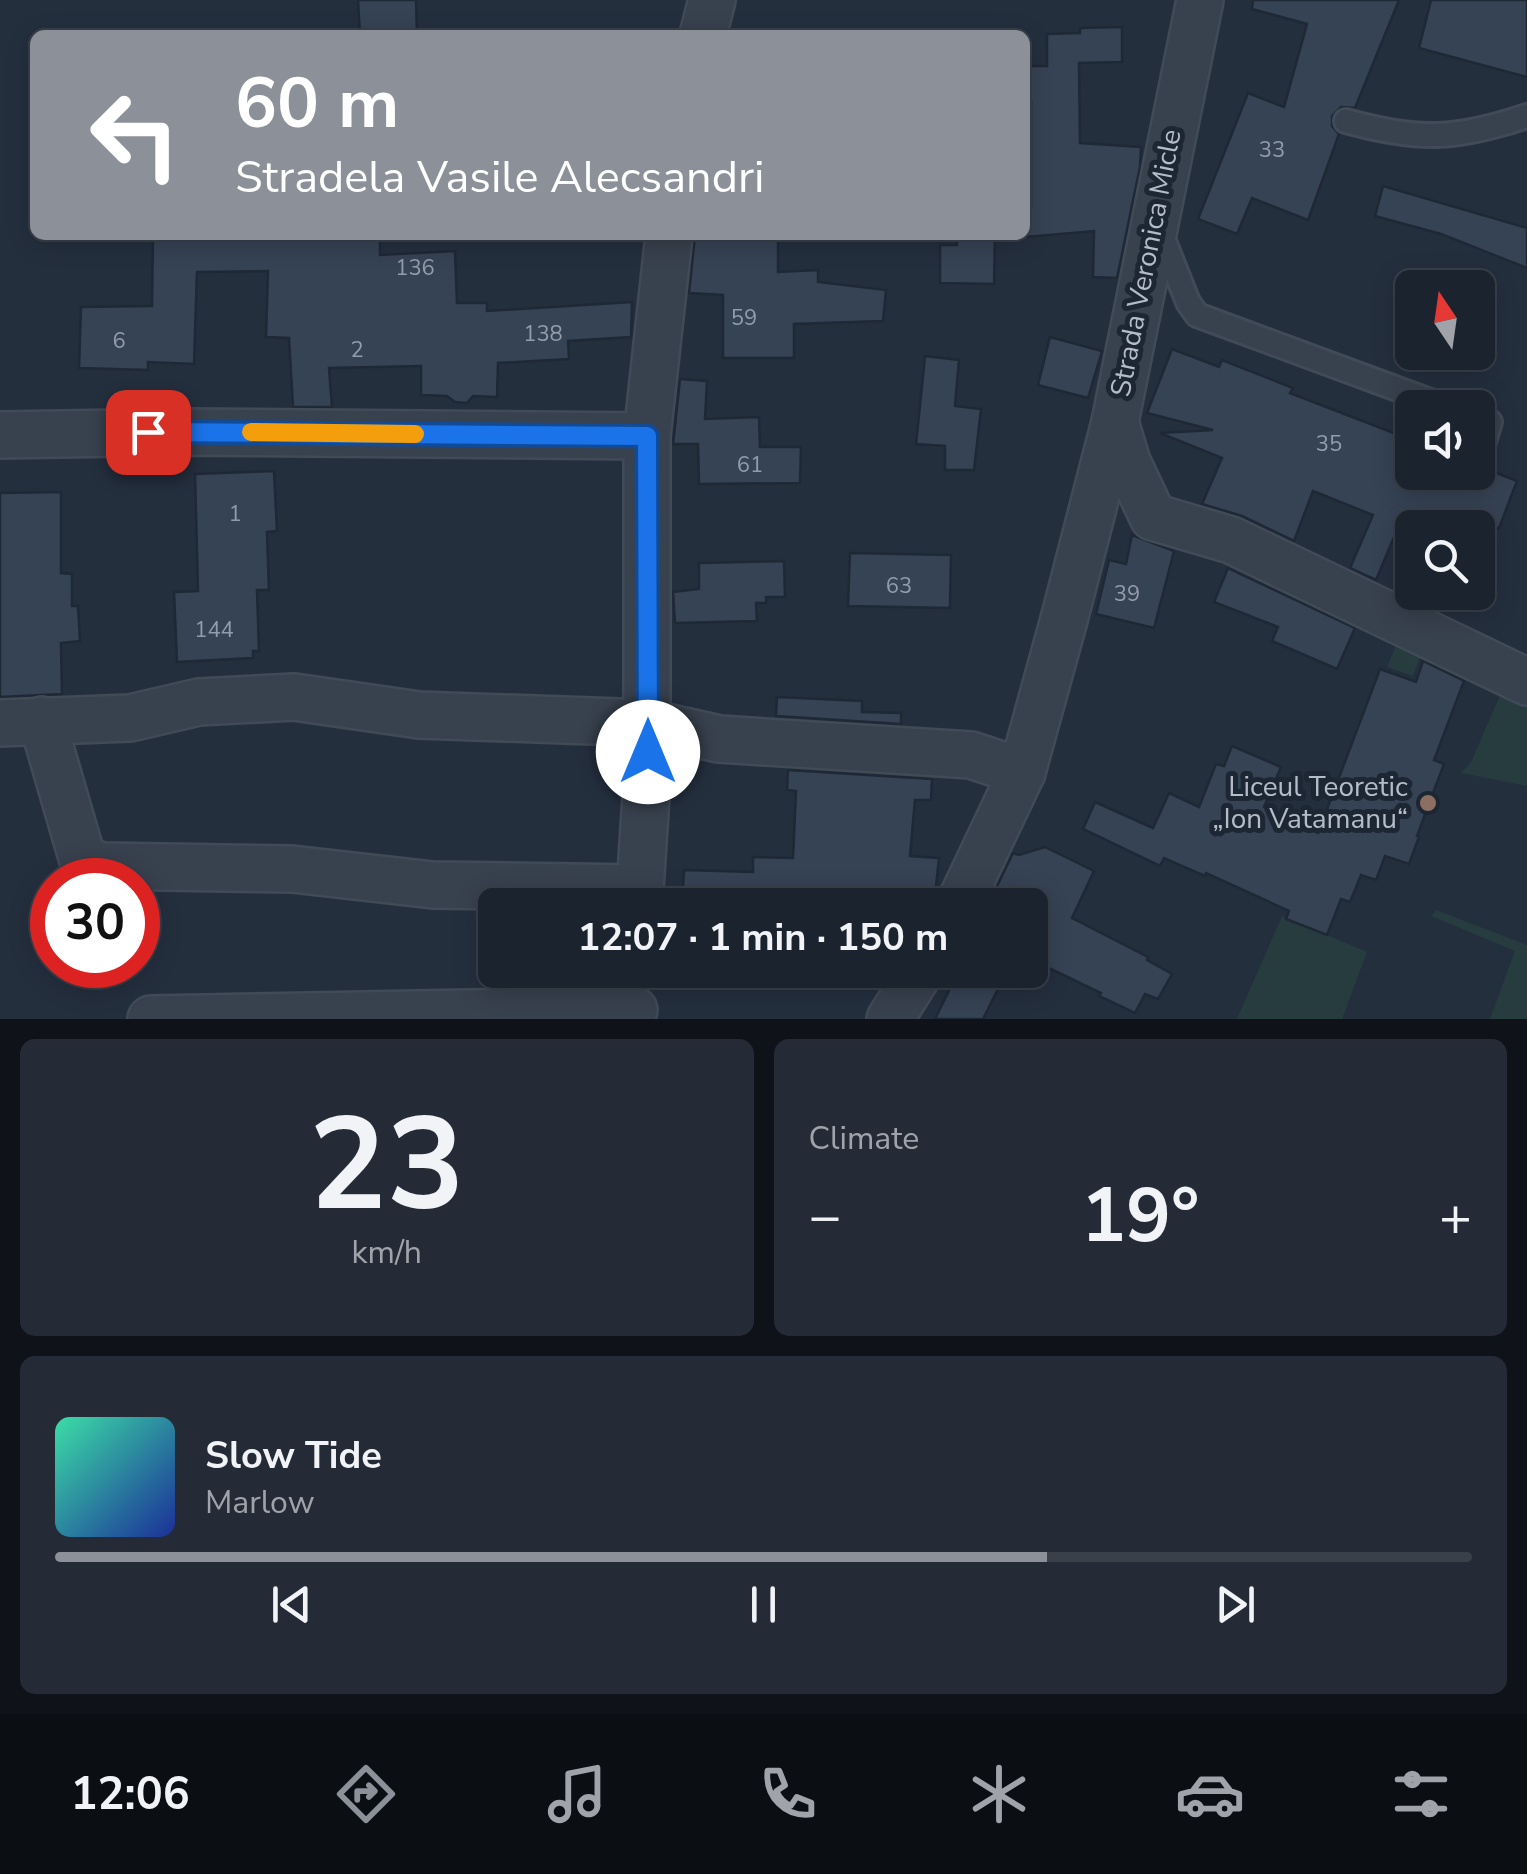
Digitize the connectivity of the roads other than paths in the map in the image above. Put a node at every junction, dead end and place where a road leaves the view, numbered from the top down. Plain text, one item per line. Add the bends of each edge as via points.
1 (712, 0) edge
2 (1200, 0) edge
3 (704, 30) edge
4 (1527, 116) edge
5 (1346, 120) dead end
6 (1155, 220) junction
7 (668, 240) edge
8 (1400, 390) edge
9 (1115, 422) junction
10 (0, 436) edge
11 (647, 436) junction
12 (1154, 518) junction
13 (1088, 525) junction
14 (1527, 682) edge
15 (21, 722) edge
16 (648, 723) junction
17 (1022, 772) junction
18 (490, 888) edge
19 (639, 888) edge
20 (968, 888) edge
21 (910, 988) edge
22 (635, 1000) edge
23 (150, 1019) edge
24 (890, 1019) edge

1 - 3 street
2 - 6 street, Strada Veronica Micle
4 - 5 lane via 1440,138
6 - 8 lane via 1198,315
6 - 9 street, Strada Veronica Micle
7 - 11 street
9 - 12 street
9 - 13 street, Strada Veronica Micle
10 - 11 street
11 - 16 street
12 - 13 street
12 - 14 street via 1231,540
13 - 17 street, Strada Veronica Micle
15 - 16 street via 130,718 199,702 294,697 419,715
15 - 18 street via 83,861 292,869
16 - 17 street via 719,739 971,755
16 - 19 street
17 - 20 street, Strada Veronica Micle
21 - 24 street
22 - 23 street

